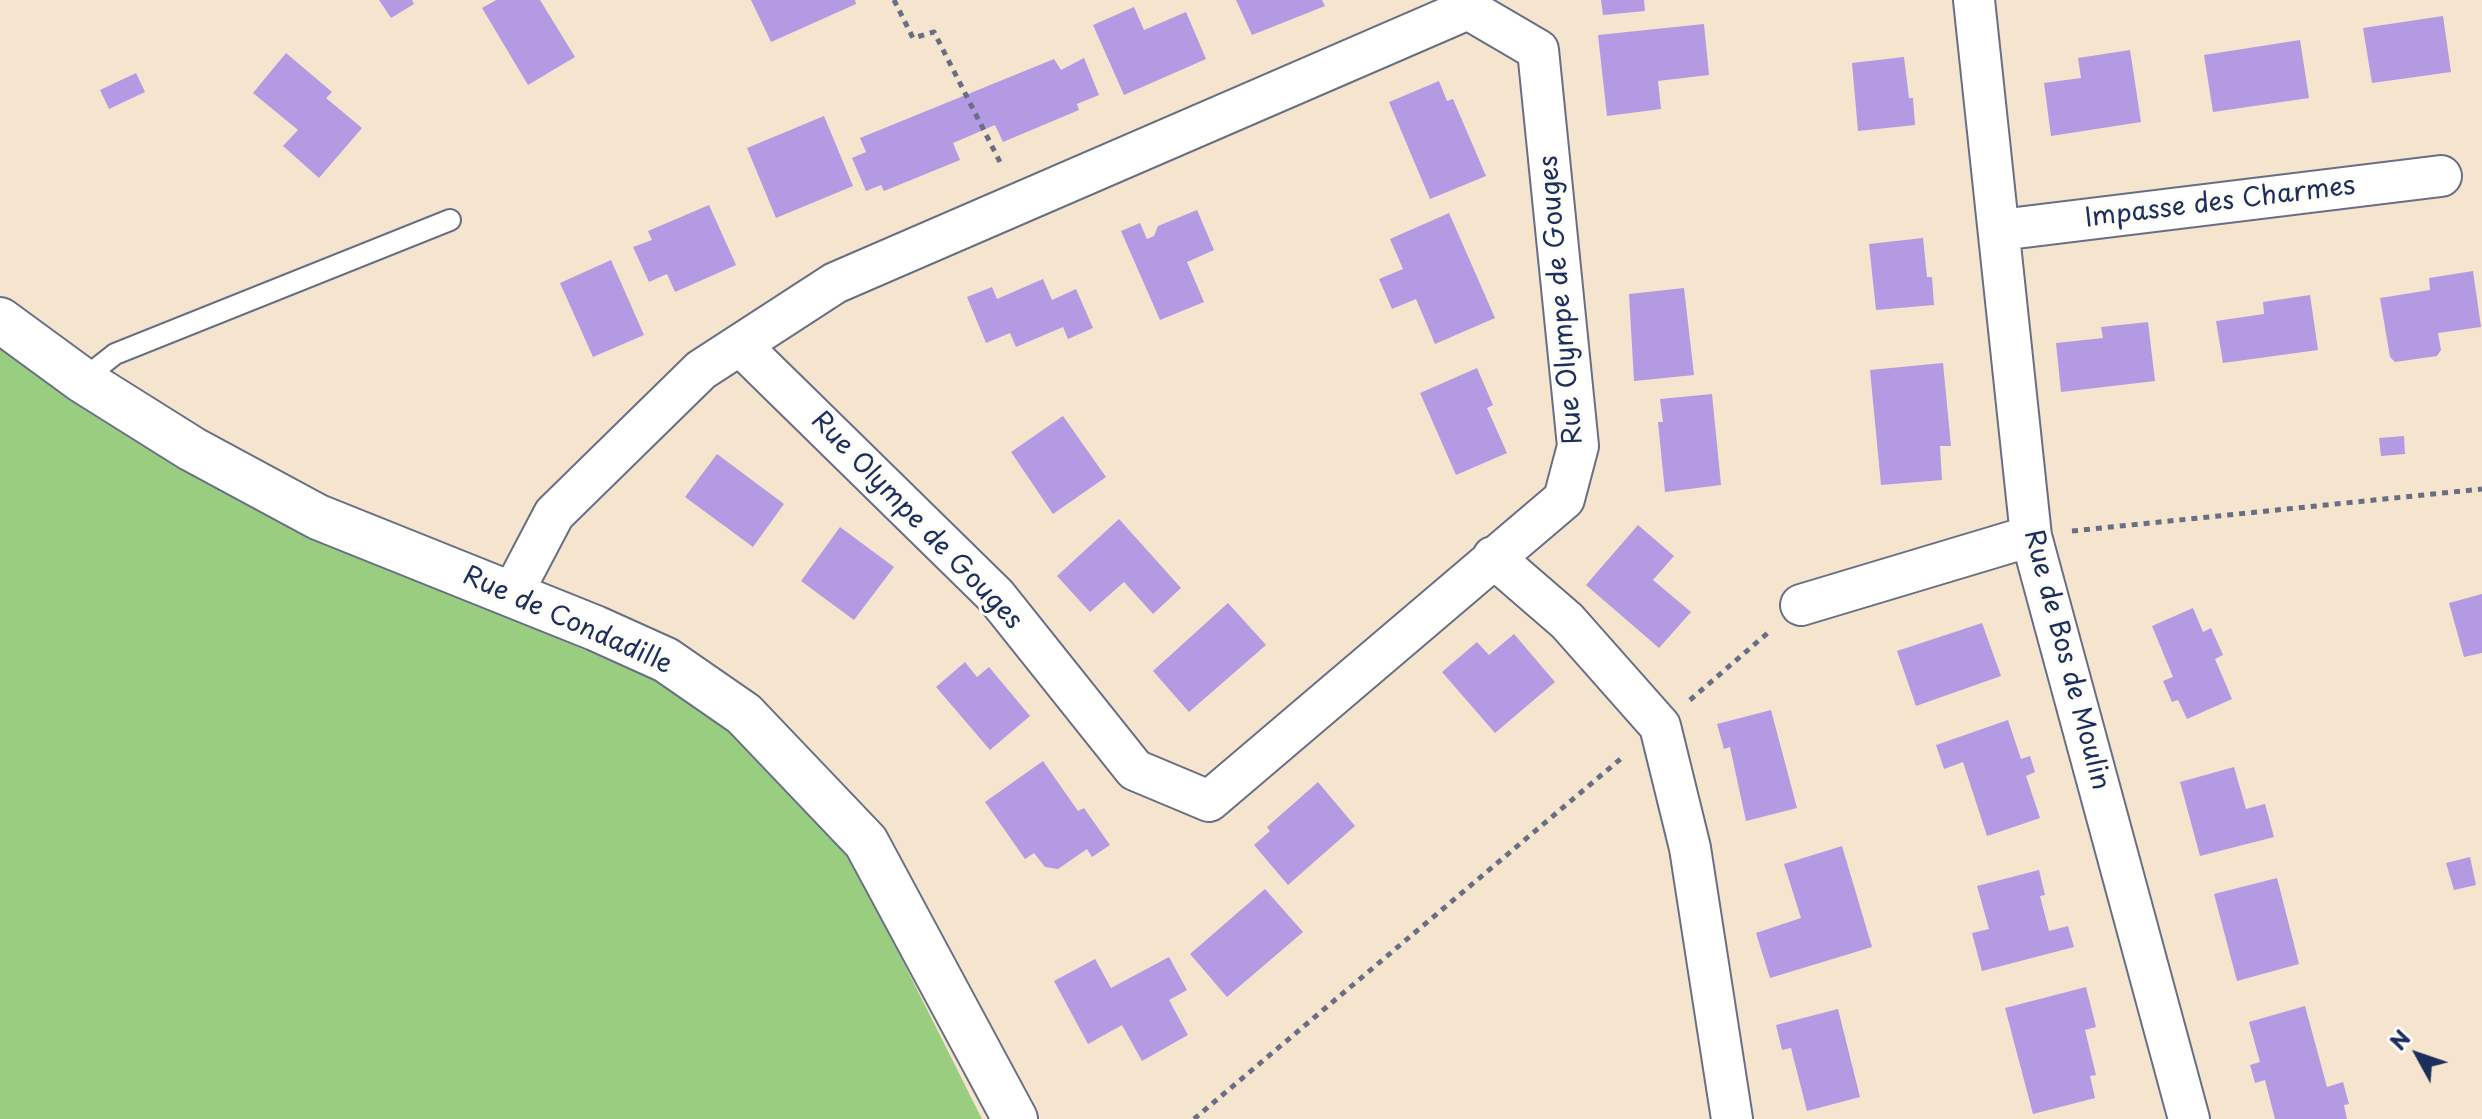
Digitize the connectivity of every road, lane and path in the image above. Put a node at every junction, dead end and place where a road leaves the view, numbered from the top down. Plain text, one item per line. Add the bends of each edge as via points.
1 (894, 0) edge
2 (1974, 0) edge
3 (2441, 176) dead end
4 (1021, 203) junction
5 (450, 220) dead end
6 (2000, 230) junction
7 (0, 320) edge
8 (741, 346) junction
9 (82, 380) junction
10 (2482, 489) edge
11 (2031, 536) junction
12 (1493, 557) junction
13 (512, 594) junction
14 (1801, 605) joint
15 (1660, 726) junction
16 (1015, 1119) edge
17 (1194, 1119) edge
18 (1732, 1119) edge
19 (2189, 1119) edge

1 - 4 path via 913,38 934,32
2 - 6 street, Rue de Bos de Moulin
3 - 6 street, Impasse des Charmes
4 - 8 street, Rue Olympe de Gouges via 835,283
4 - 12 street, Rue Olympe de Gouges via 1468,9 1538,50 1578,446 1564,499
5 - 9 lane via 115,354
6 - 11 street, Rue de Bos de Moulin
7 - 9 street, Rue de Condadille
8 - 12 street, Rue Olympe de Gouges via 996,596 1135,770 1209,801
8 - 13 street, Rue Olympe de Gouges via 701,370 554,514
9 - 13 street, Rue de Condadille via 192,449 318,517
10 - 11 path
11 - 14 street
11 - 19 street, Rue de Bos de Moulin
12 - 15 street via 1567,621
13 - 16 street, Rue de Condadille via 666,660 744,714 846,820 866,842
14 - 15 path
15 - 17 path
15 - 18 street via 1690,848

